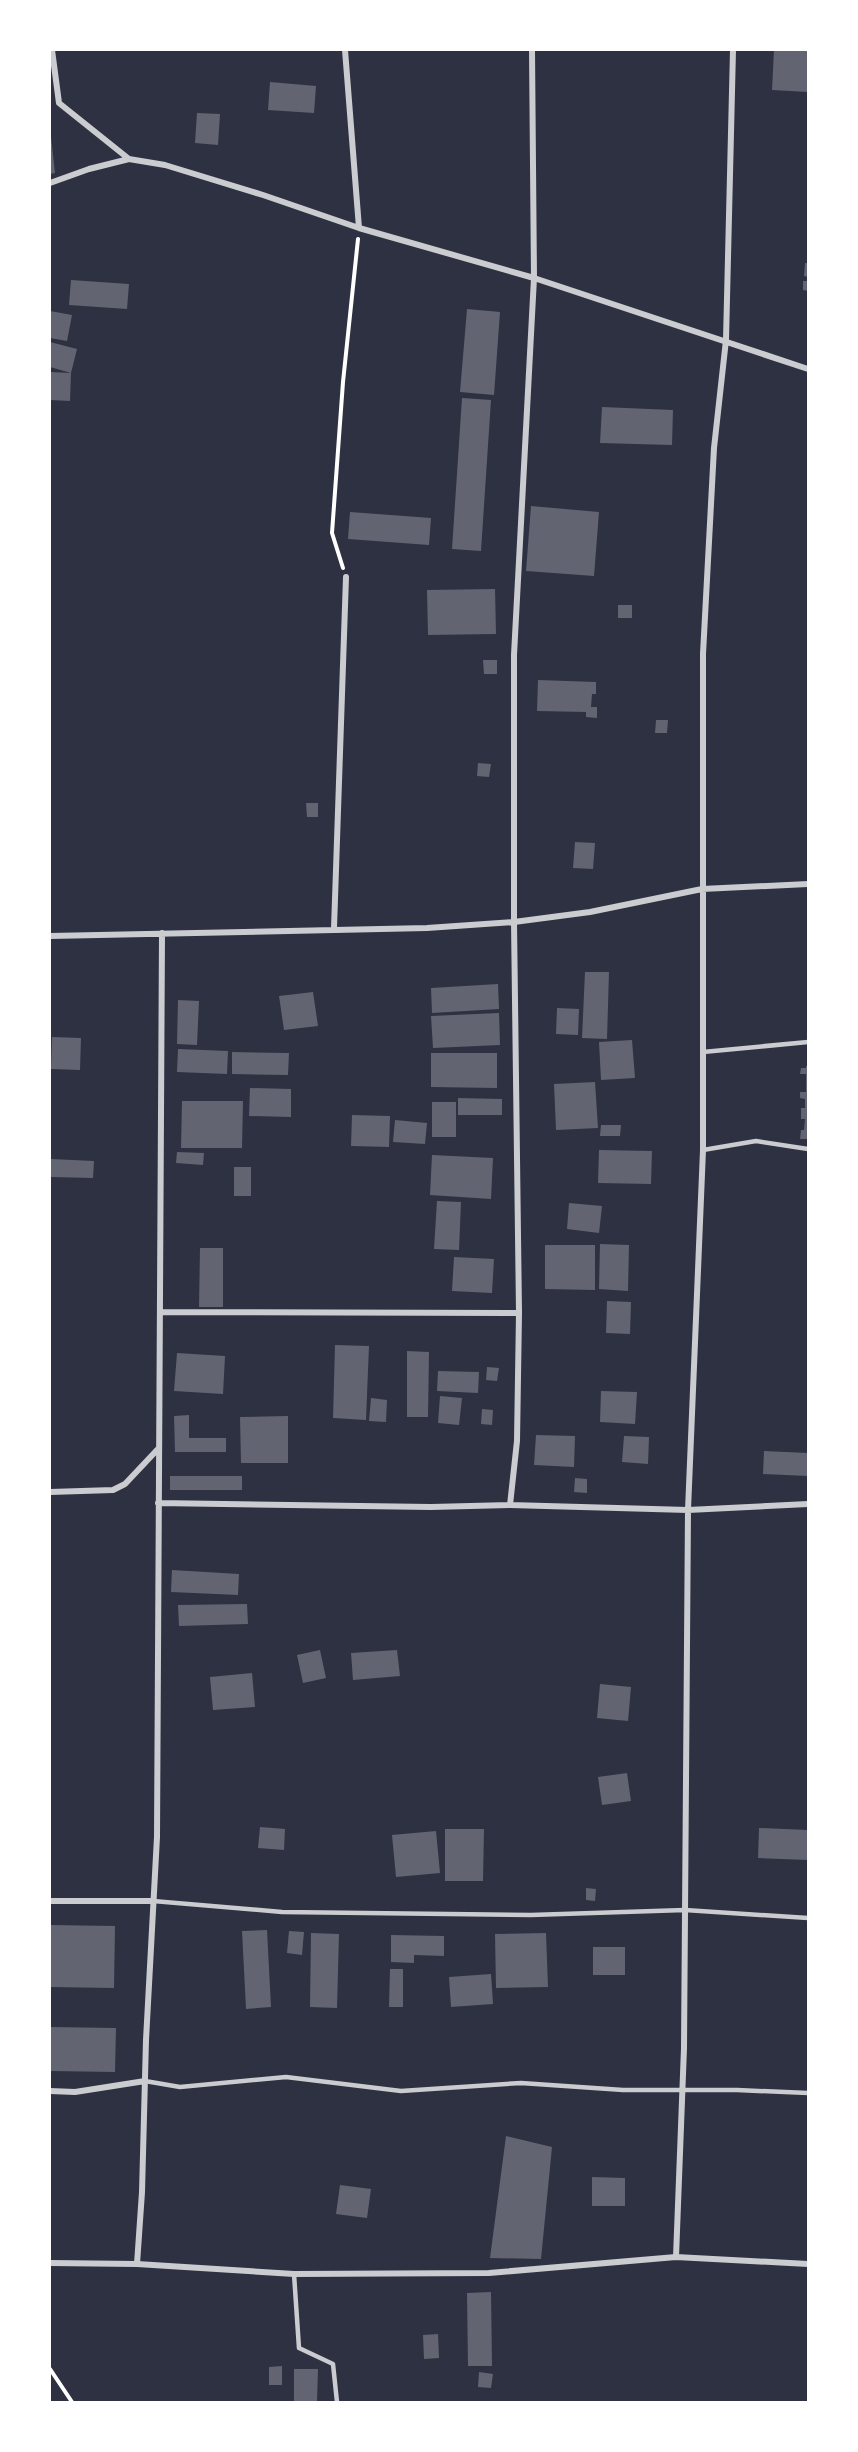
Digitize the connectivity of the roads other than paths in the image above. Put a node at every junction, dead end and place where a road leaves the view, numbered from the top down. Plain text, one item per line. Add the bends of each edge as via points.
1 (52, 50) edge
2 (345, 50) edge
3 (532, 50) edge
4 (733, 50) edge
5 (129, 159) junction
6 (50, 183) edge
7 (359, 228) junction
8 (534, 278) junction
9 (726, 340) junction
10 (808, 369) edge
11 (346, 577) road end
12 (808, 884) edge
13 (702, 889) junction
14 (514, 922) junction
15 (334, 928) junction
16 (162, 933) junction
17 (50, 936) edge
18 (808, 1042) edge
19 (703, 1052) junction
20 (808, 1149) edge
21 (704, 1150) junction
22 (160, 1312) junction
23 (519, 1313) junction
24 (159, 1448) junction
25 (50, 1492) edge
26 (158, 1503) junction
27 (808, 1504) edge
28 (510, 1505) junction
29 (688, 1510) junction
30 (50, 1901) edge
31 (153, 1901) junction
32 (685, 1911) junction
33 (808, 1918) edge
34 (145, 2081) junction
35 (682, 2090) junction
36 (50, 2091) edge
37 (808, 2093) edge
38 (676, 2256) junction
39 (50, 2263) edge
40 (137, 2264) junction
41 (808, 2264) edge
42 (294, 2274) junction
43 (337, 2403) edge

1 - 5 street via 59,103
2 - 7 street
3 - 8 street
4 - 9 street
5 - 6 street
5 - 7 street via 165,165
7 - 8 street
8 - 9 street
8 - 14 street via 514,655
9 - 10 street
9 - 13 street via 714,448 703,654
11 - 15 street
12 - 13 street
13 - 14 street via 590,912
13 - 19 street
14 - 15 street via 428,928
14 - 23 street
15 - 16 street
16 - 17 street
16 - 22 street
18 - 19 lane
19 - 21 street
20 - 21 lane via 756,1141
21 - 29 street
22 - 23 street
22 - 24 street
23 - 28 street via 517,1441
24 - 25 street via 125,1484 113,1490
24 - 26 street
26 - 28 street
26 - 31 street via 157,1836
27 - 29 street
28 - 29 street
29 - 32 street
30 - 31 street
31 - 32 lane via 282,1912 531,1915
31 - 34 street
32 - 33 lane
32 - 35 street
34 - 35 lane via 180,2087 285,2077 401,2091 521,2083
34 - 36 street via 75,2092
34 - 40 street
35 - 37 lane
35 - 38 street
38 - 41 street
38 - 42 street via 489,2273
39 - 40 street
40 - 42 street
42 - 43 lane via 299,2348 333,2364

